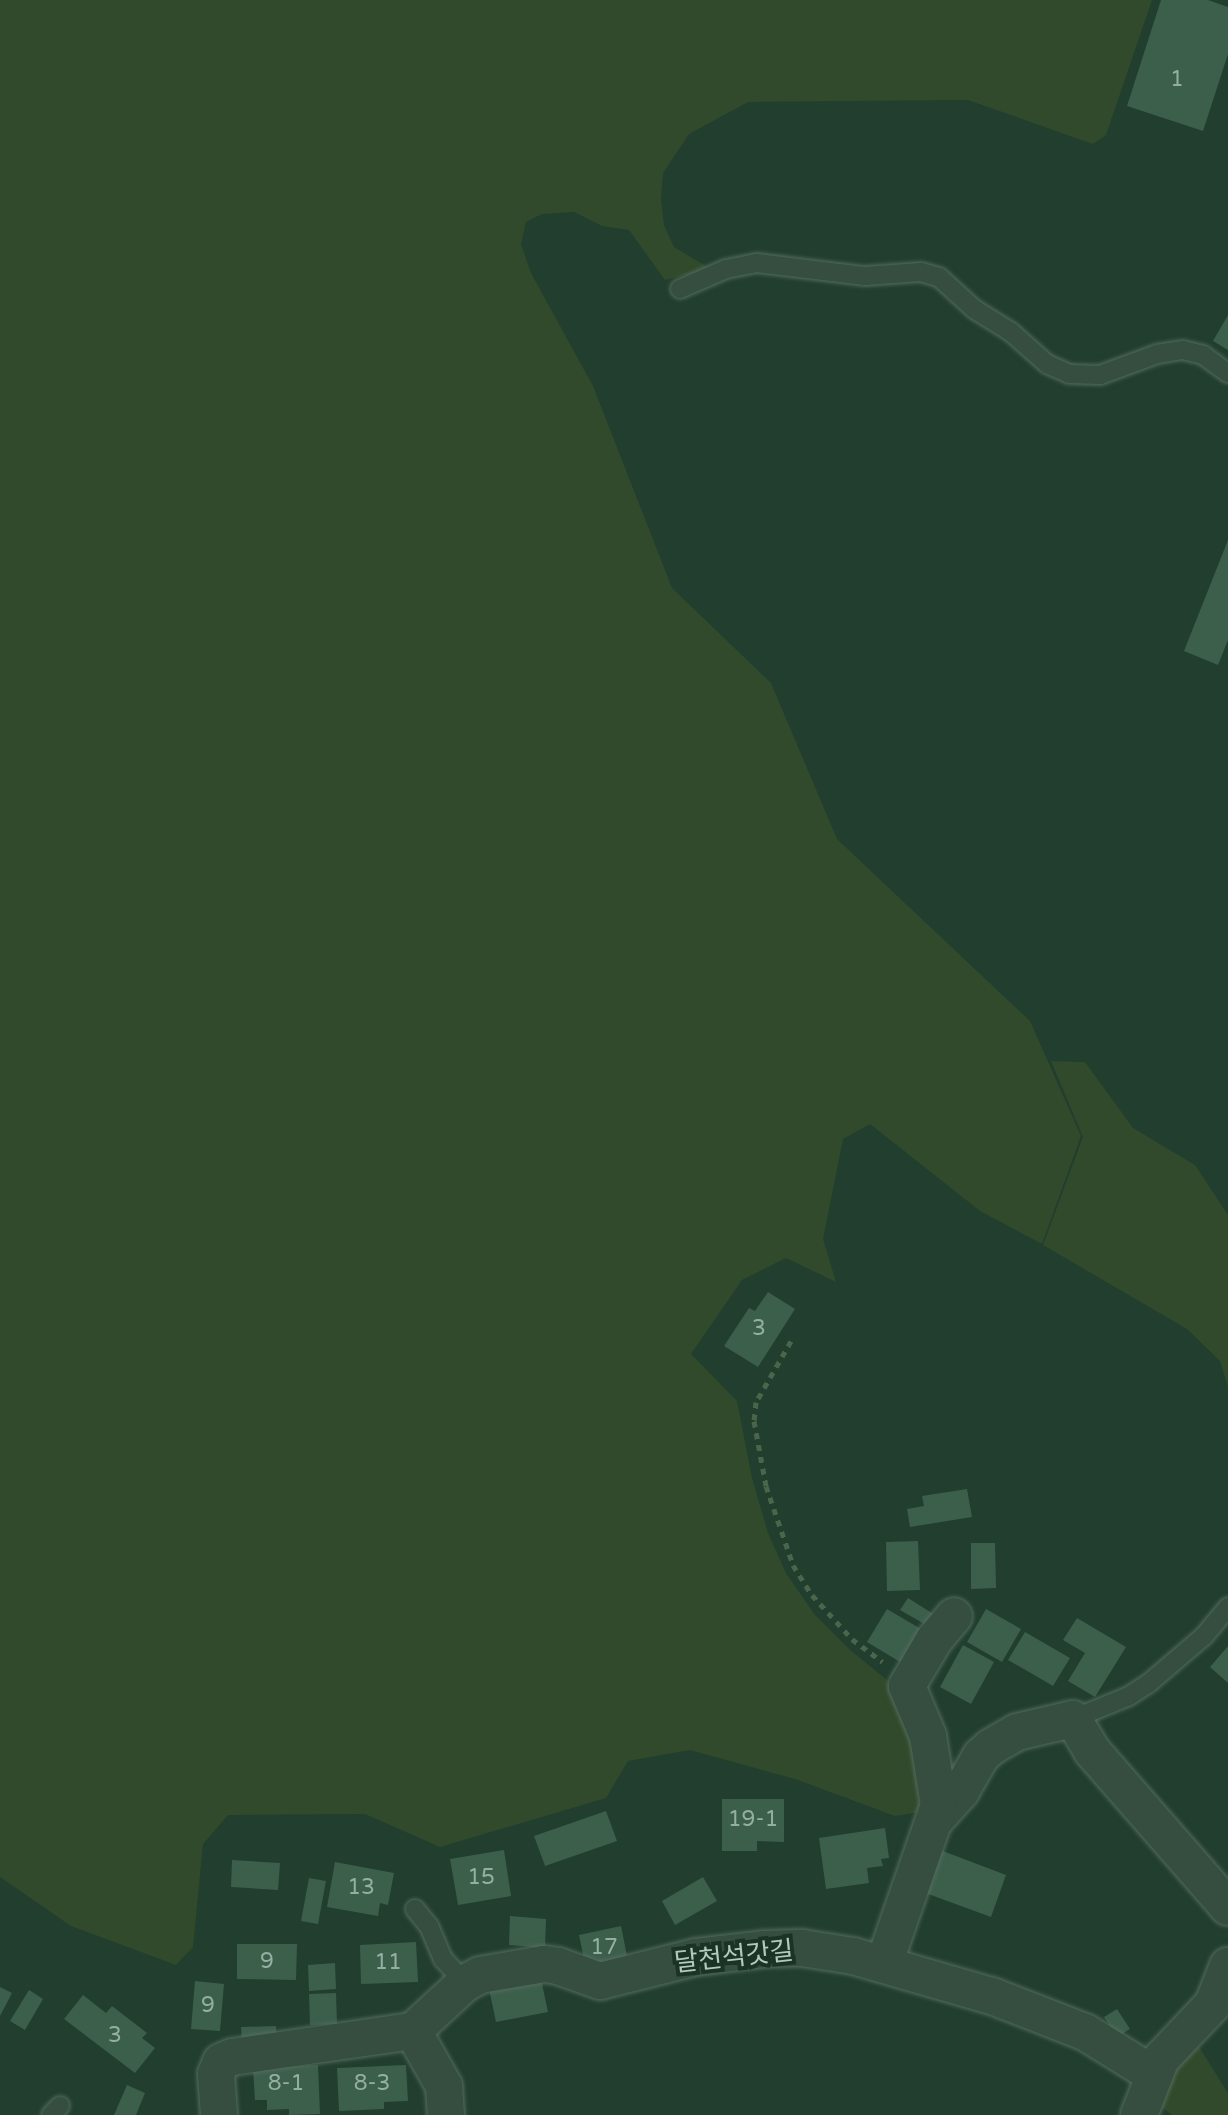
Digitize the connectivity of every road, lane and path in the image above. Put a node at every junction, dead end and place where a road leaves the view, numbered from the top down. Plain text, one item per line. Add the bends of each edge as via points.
1 (680, 289) dead end
2 (1228, 373) edge
3 (791, 1341) dead end
4 (1228, 1607) edge
5 (954, 1616) dead end
6 (907, 1686) junction
7 (1073, 1719) junction
8 (936, 1819) junction
9 (1228, 1907) edge
10 (415, 1909) dead end
11 (884, 1964) junction
12 (1228, 1966) edge
13 (465, 1983) junction
14 (1220, 2002) edge
15 (413, 2031) junction
16 (1154, 2075) junction
17 (219, 2115) edge
18 (446, 2115) edge
19 (1139, 2115) edge

1 - 2 lane via 726,269 757,263 865,276 921,272 939,277 1047,364 1069,374 1100,375 1183,350 1203,355
3 - 6 path via 756,1402 754,1421 783,1538 793,1565 830,1617
4 - 7 lane via 1204,1636 1149,1683
5 - 6 street
6 - 8 street via 936,1770
7 - 8 street via 1017,1732 991,1747
7 - 9 street via 1092,1751
8 - 11 street
10 - 13 lane via 443,1959
11 - 13 street, 달천석갓길 via 802,1948 764,1949 696,1957 600,1981 544,1964 480,1975
11 - 16 street, 달천석갓길 via 1039,2012 1085,2032
12 - 14 street
13 - 15 street, 달천석갓길
14 - 16 street via 1174,2043
15 - 17 street via 232,2057 217,2067
15 - 18 street via 444,2086
16 - 19 street

